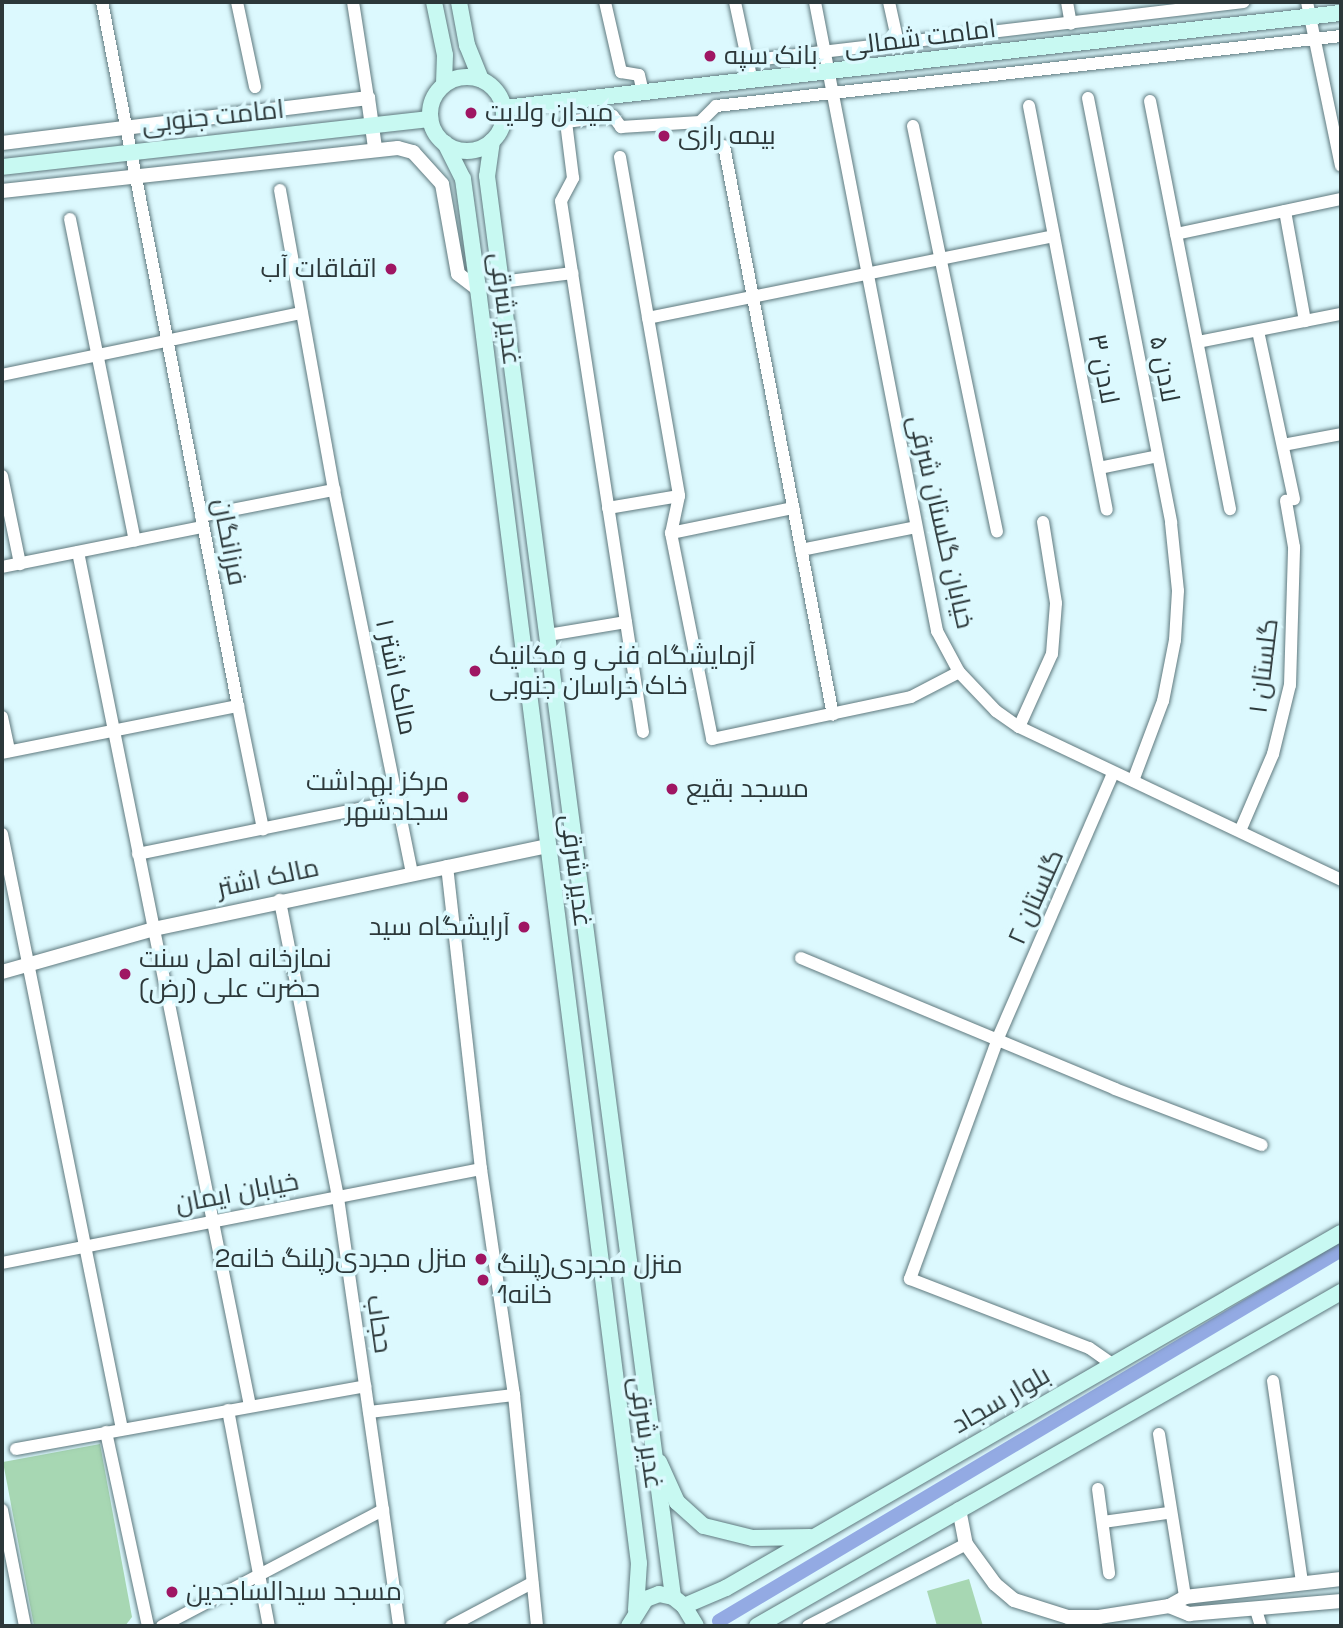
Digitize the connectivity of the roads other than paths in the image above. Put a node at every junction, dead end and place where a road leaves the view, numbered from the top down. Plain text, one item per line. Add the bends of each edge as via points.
1 (102, 2) edge
2 (353, 2) edge
3 (434, 2) edge
4 (459, 2) edge
5 (606, 2) edge
6 (735, 2) edge
7 (815, 2) edge
8 (889, 2) edge
9 (1067, 2) edge
10 (1244, 2) edge
11 (238, 6) edge
12 (1309, 9) edge
13 (1341, 13) edge
14 (1071, 24) junction
15 (1341, 36) edge
16 (1315, 39) junction
17 (898, 43) junction
18 (824, 53) junction
19 (746, 61) junction
20 (828, 73) junction
21 (481, 79) junction
22 (752, 82) junction
23 (444, 84) junction
24 (712, 85) junction
25 (256, 87) dead end
26 (643, 92) junction
27 (832, 93) junction
28 (368, 98) junction
29 (1088, 98) dead end
30 (1150, 101) dead end
31 (716, 106) junction
32 (1029, 106) dead end
33 (504, 108) junction
34 (430, 119) junction
35 (372, 125) junction
36 (125, 126) junction
37 (913, 126) dead end
38 (492, 141) junction
39 (2, 143) edge
40 (445, 143) junction
41 (724, 146) dead end
42 (375, 148) junction
43 (129, 151) junction
44 (620, 157) dead end
45 (2, 166) edge
46 (1341, 166) edge
47 (133, 176) junction
48 (280, 190) dead end
49 (2, 191) edge
50 (1341, 200) edge
51 (1285, 211) junction
52 (70, 219) dead end
53 (1176, 234) junction
54 (1054, 236) junction
55 (940, 259) junction
56 (572, 273) junction
57 (866, 274) junction
58 (501, 282) junction
59 (478, 289) junction
60 (754, 297) junction
61 (302, 313) junction
62 (1341, 314) edge
63 (648, 318) junction
64 (1305, 321) junction
65 (1258, 331) junction
66 (165, 342) junction
67 (1198, 342) junction
68 (98, 355) junction
69 (2, 375) edge
70 (1341, 434) edge
71 (1283, 445) junction
72 (1158, 456) junction
73 (1099, 468) junction
74 (2, 476) edge
75 (334, 490) junction
76 (679, 496) junction
77 (608, 508) junction
78 (793, 508) junction
79 (1230, 509) dead end
80 (1108, 510) dead end
81 (202, 522) junction
82 (1043, 522) dead end
83 (916, 527) junction
84 (997, 531) dead end
85 (671, 533) junction
86 (135, 540) junction
87 (801, 550) junction
88 (78, 552) junction
89 (19, 564) junction
90 (2, 567) edge
91 (626, 622) junction
92 (548, 635) junction
93 (959, 672) junction
94 (238, 705) junction
95 (833, 715) junction
96 (2, 717) edge
97 (1019, 727) junction
98 (112, 731) junction
99 (643, 732) dead end
100 (5, 752) edge
101 (1113, 773) junction
102 (1133, 781) junction
103 (398, 801) junction
104 (263, 829) junction
105 (1240, 831) junction
106 (2, 834) edge
107 (574, 842) junction
108 (548, 846) junction
109 (138, 854) junction
110 (447, 866) junction
111 (412, 872) junction
112 (1341, 880) edge
113 (280, 900) junction
114 (154, 929) junction
115 (801, 958) dead end
116 (28, 964) junction
117 (2, 971) edge
118 (998, 1038) junction
119 (1262, 1145) dead end
120 (481, 1169) junction
121 (338, 1197) junction
122 (214, 1221) junction
123 (1341, 1233) edge
124 (84, 1246) junction
125 (2, 1263) edge
126 (1341, 1292) edge
127 (1112, 1364) junction
128 (1273, 1381) dead end
129 (365, 1386) junction
130 (513, 1395) junction
131 (250, 1406) junction
132 (228, 1410) junction
133 (369, 1412) junction
134 (122, 1429) junction
135 (106, 1432) junction
136 (1159, 1434) dead end
137 (651, 1445) junction
138 (16, 1449) dead end
139 (1098, 1489) dead end
140 (959, 1508) junction
141 (2, 1510) edge
142 (383, 1510) junction
143 (1168, 1513) junction
144 (1103, 1522) junction
145 (813, 1537) junction
146 (966, 1544) junction
147 (1109, 1573) dead end
148 (260, 1578) junction
149 (1341, 1579) edge
150 (532, 1583) junction
151 (1302, 1583) junction
152 (1185, 1597) junction
153 (1341, 1601) edge
154 (678, 1602) junction
155 (1169, 1606) junction
156 (636, 1609) junction
157 (1256, 1610) junction
158 (1100, 1622) edge
159 (25, 1626) edge
160 (148, 1626) edge
161 (163, 1626) edge
162 (270, 1626) edge
163 (398, 1626) edge
164 (451, 1626) edge
165 (537, 1626) edge
166 (629, 1626) edge
167 (695, 1626) edge
168 (757, 1626) edge
169 (808, 1626) edge
170 (1261, 1626) edge

1 - 36 street, فرزانگان
2 - 28 street
3 - 23 main road via 445,55
4 - 21 main road via 467,45
5 - 26 street via 621,72 639,75
6 - 19 street
7 - 18 street, خیابان گلستان شرقی
8 - 17 street
9 - 14 street
10 - 14 street
11 - 25 street
12 - 13 main road, امامت شمالی
12 - 16 street
12 - 20 main road, امامت شمالی
14 - 17 street
15 - 16 street
16 - 27 street
16 - 46 street
17 - 18 street
18 - 19 street
18 - 20 street, خیابان گلستان شرقی
19 - 22 street
20 - 22 main road, امامت شمالی
20 - 27 street, خیابان گلستان شرقی
21 - 23 main road via 462,77
21 - 33 main road via 496,91
22 - 24 main road, امامت شمالی
23 - 34 main road via 433,99
24 - 26 main road, امامت شمالی
24 - 31 street
26 - 33 main road, امامت شمالی
27 - 31 street
27 - 57 street, خیابان گلستان شرقی
28 - 35 street
28 - 36 street
29 - 72 street, لادن ۵
30 - 53 street
31 - 56 street via 700,122 621,127 613,116 566,122 573,178 561,201
32 - 54 street, لادن ۳
33 - 38 main road via 502,128
34 - 35 main road, امامت جنوبی
34 - 40 main road
35 - 42 street
35 - 43 main road, امامت جنوبی
36 - 39 street
36 - 43 street, فرزانگان
37 - 55 street
38 - 40 main road via 472,150
38 - 58 main road, غدیر شرقی via 487,176
40 - 59 main road, غدیر شرقی via 463,179
41 - 60 street
42 - 47 street
42 - 59 street via 413,152 432,170 442,184 458,274
43 - 45 main road, امامت جنوبی
43 - 47 street, فرزانگان
44 - 63 street
47 - 49 street
47 - 66 street, فرزانگان
48 - 61 street, مالک اشتر ۱
50 - 51 street
51 - 53 street
51 - 64 street
52 - 68 street
53 - 67 street
54 - 55 street
54 - 73 street, لادن ۳
55 - 57 street
55 - 84 street
56 - 58 street
56 - 77 street
57 - 60 street
57 - 83 street, خیابان گلستان شرقی
58 - 92 main road, غدیر شرقی
59 - 108 main road, غدیر شرقی
60 - 63 street
60 - 78 street
61 - 66 street
61 - 75 street, مالک اشتر ۱
62 - 64 street
63 - 76 street
64 - 65 street
65 - 67 street
65 - 71 street, گلستان ۱
66 - 68 street
66 - 81 street, فرزانگان
67 - 79 street
68 - 69 street
68 - 86 street
70 - 71 street
71 - 105 street, گلستان ۱ via 1294,547 1290,685 1273,754
72 - 73 street
72 - 102 street, لادن ۵ via 1178,591 1175,640 1163,701
73 - 80 street, لادن ۳
74 - 89 street
75 - 81 street
75 - 103 street, مالک اشتر ۱
76 - 77 street
76 - 85 street
77 - 91 street
78 - 85 street
78 - 87 street
81 - 86 street
81 - 94 street, فرزانگان
82 - 97 street via 1056,603 1052,654
83 - 87 street
83 - 93 street, خیابان گلستان شرقی via 937,631
85 - 95 street via 712,739
86 - 88 street
87 - 95 street
88 - 89 street
88 - 98 street
89 - 90 street
91 - 92 street
91 - 99 street
92 - 107 main road, غدیر شرقی
93 - 95 street via 911,697
93 - 97 street, خیابان گلستان شرقی via 996,711
94 - 98 street
94 - 104 street, فرزانگان
96 - 100 street
97 - 101 street, خیابان گلستان شرقی
98 - 100 street
98 - 109 street
101 - 102 street, خیابان گلستان شرقی
101 - 118 street, گلستان ۲
102 - 105 street, خیابان گلستان شرقی
103 - 104 street
103 - 111 street, مالک اشتر ۱
104 - 109 street
105 - 112 street, خیابان گلستان شرقی
106 - 116 street
107 - 108 main road
107 - 137 main road, غدیر شرقی
108 - 110 street, مالک اشتر
108 - 156 main road, غدیر شرقی via 639,1563
109 - 114 street
110 - 111 street, مالک اشتر
110 - 120 street
111 - 113 street, مالک اشتر
113 - 114 street, مالک اشتر
113 - 121 street, حجاب
114 - 116 street, مالک اشتر
114 - 122 street
115 - 118 street
116 - 117 street, مالک اشتر
116 - 124 street
118 - 119 street
118 - 127 street, گلستان ۲ via 910,1279 1089,1348
120 - 121 street, خیابان ایمان
120 - 130 street
121 - 122 street, خیابان ایمان
121 - 129 street, حجاب
122 - 124 street, خیابان ایمان
122 - 131 street
123 - 127 main road, بلوار سجاد
124 - 125 street, خیابان ایمان
124 - 134 street
126 - 140 main road
127 - 145 main road, بلوار سجاد
128 - 151 street
129 - 131 street
129 - 133 street, حجاب
130 - 133 street
130 - 150 street
131 - 132 street
132 - 134 street
132 - 148 street
133 - 142 street, حجاب
134 - 135 street
135 - 138 street
135 - 160 street
136 - 143 street
137 - 145 main road via 677,1502 704,1526 753,1538
137 - 154 main road, غدیر شرقی
139 - 144 street
140 - 146 street
140 - 168 main road
141 - 159 street
142 - 148 street
142 - 163 street, حجاب
143 - 144 street
143 - 152 street
144 - 147 street
145 - 154 main road, بلوار سجاد
146 - 158 street via 995,1584 1014,1600
146 - 169 street
148 - 161 street
148 - 162 street
149 - 151 street
150 - 164 street
150 - 165 street
151 - 152 street
152 - 155 street
153 - 157 street
154 - 156 main road, بلوار سجاد via 659,1594
154 - 167 main road
155 - 157 street via 1189,1614
155 - 158 street
156 - 166 main road, غدیر شرقی
157 - 170 street

